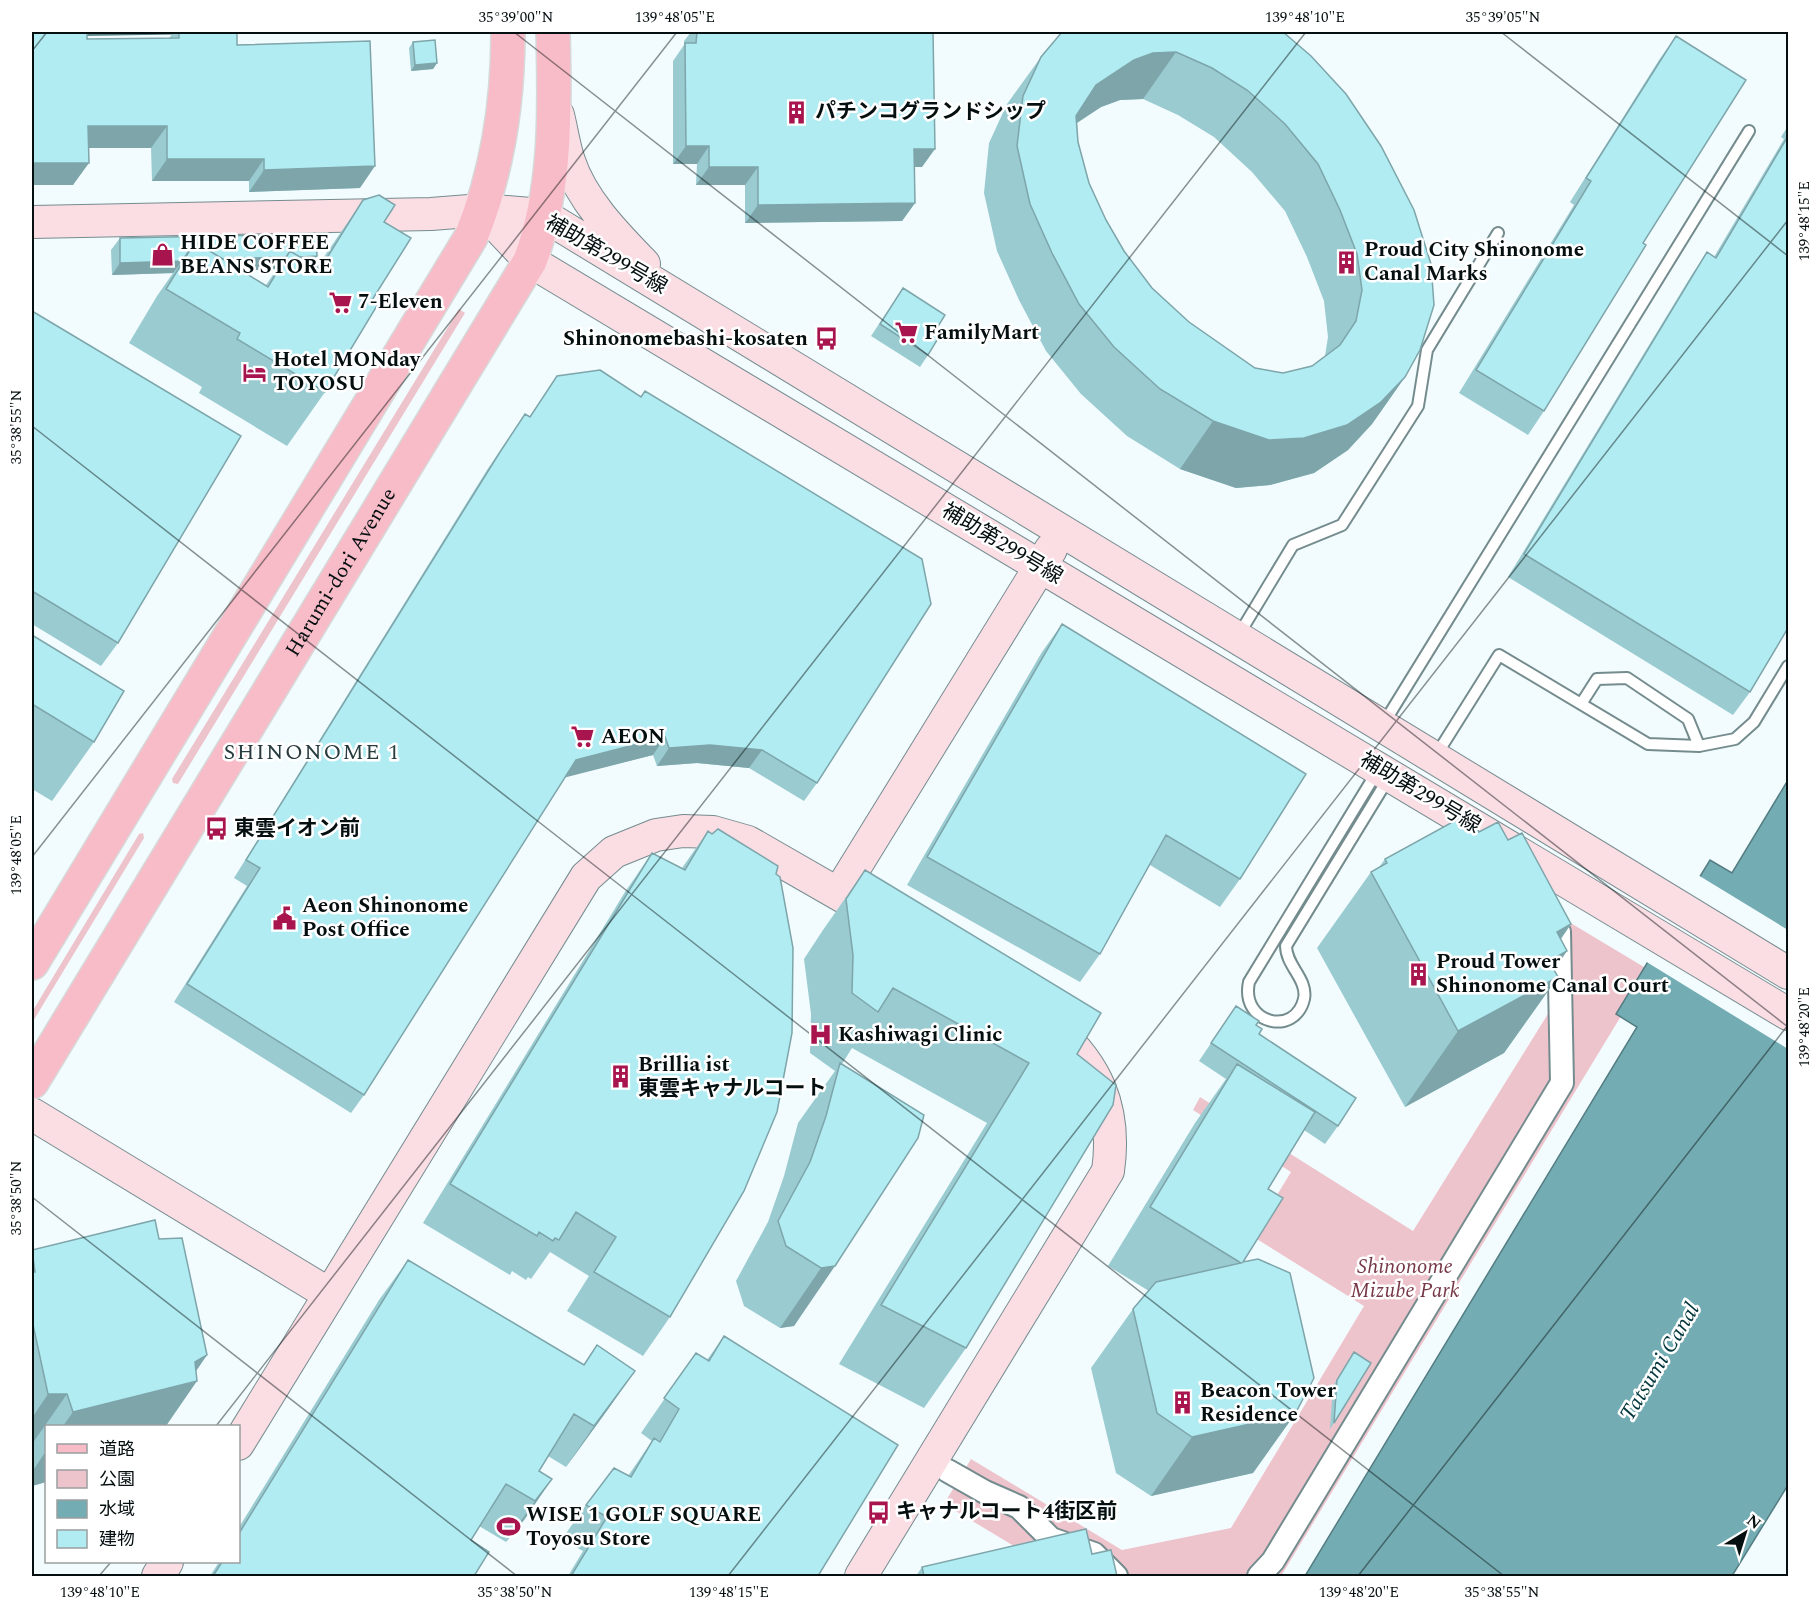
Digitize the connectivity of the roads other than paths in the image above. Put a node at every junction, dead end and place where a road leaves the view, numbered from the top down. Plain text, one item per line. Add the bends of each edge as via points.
1 (508, 33) edge
2 (554, 33) edge
3 (556, 105) junction
4 (1749, 131) dead end
5 (482, 210) junction
6 (543, 215) junction
7 (32, 222) edge
8 (1498, 233) dead end
9 (530, 261) junction
10 (690, 304) junction
11 (1063, 530) junction
12 (1041, 567) junction
13 (1238, 636) junction
14 (1788, 666) edge
15 (1581, 704) junction
16 (1383, 725) junction
17 (1699, 746) junction
18 (1435, 757) junction
19 (1384, 772) junction
20 (839, 893) junction
21 (1539, 918) edge
22 (904, 933) edge
23 (32, 963) edge
24 (1788, 973) edge
25 (1027, 1008) edge
26 (1788, 1014) edge
27 (32, 1082) edge
28 (32, 1114) edge
29 (329, 1294) junction
30 (240, 1441) edge
31 (948, 1471) dead end
32 (166, 1563) edge
33 (158, 1576) edge
34 (861, 1576) edge
35 (1116, 1576) edge
36 (1259, 1576) edge

1 - 5 main road via 501,136
2 - 3 main road, Harumi-dori Avenue
3 - 6 main road, Harumi-dori Avenue
3 - 10 street via 570,163 595,207 626,246
4 - 16 lane
5 - 6 street, 補助第299号線
5 - 7 street
5 - 9 street, 補助第299号線
5 - 23 main road via 471,237
6 - 9 main road, Harumi-dori Avenue
6 - 10 street, 補助第299号線
8 - 13 lane via 1427,350 1418,406 1342,525 1293,546
9 - 12 street, 補助第299号線
9 - 27 main road, Harumi-dori Avenue
10 - 11 street, 補助第299号線
11 - 12 street
11 - 13 street, 補助第299号線
12 - 19 street, 補助第299号線
12 - 20 street
13 - 16 street, 補助第299号線
14 - 17 lane via 1754,722 1735,739
15 - 17 lane via 1648,744
15 - 17 lane via 1597,679 1627,678 1688,719
15 - 18 lane via 1499,655
16 - 18 street, 補助第299号線
18 - 24 street, 補助第299号線
19 - 19 lane via 1286,946 1287,957 1305,991 1299,1010 1284,1020 1266,1020 1248,1000 1249,982
19 - 26 street, 補助第299号線
20 - 22 street
20 - 29 street via 748,842 713,832 656,835 614,852 586,878
21 - 36 street via 1559,930 1562,1083 1274,1561
25 - 34 street via 1072,1043 1094,1073 1106,1105 1112,1141 1108,1171
28 - 29 street
29 - 30 street
31 - 35 street via 1018,1507 1051,1539 1094,1554
32 - 33 street

